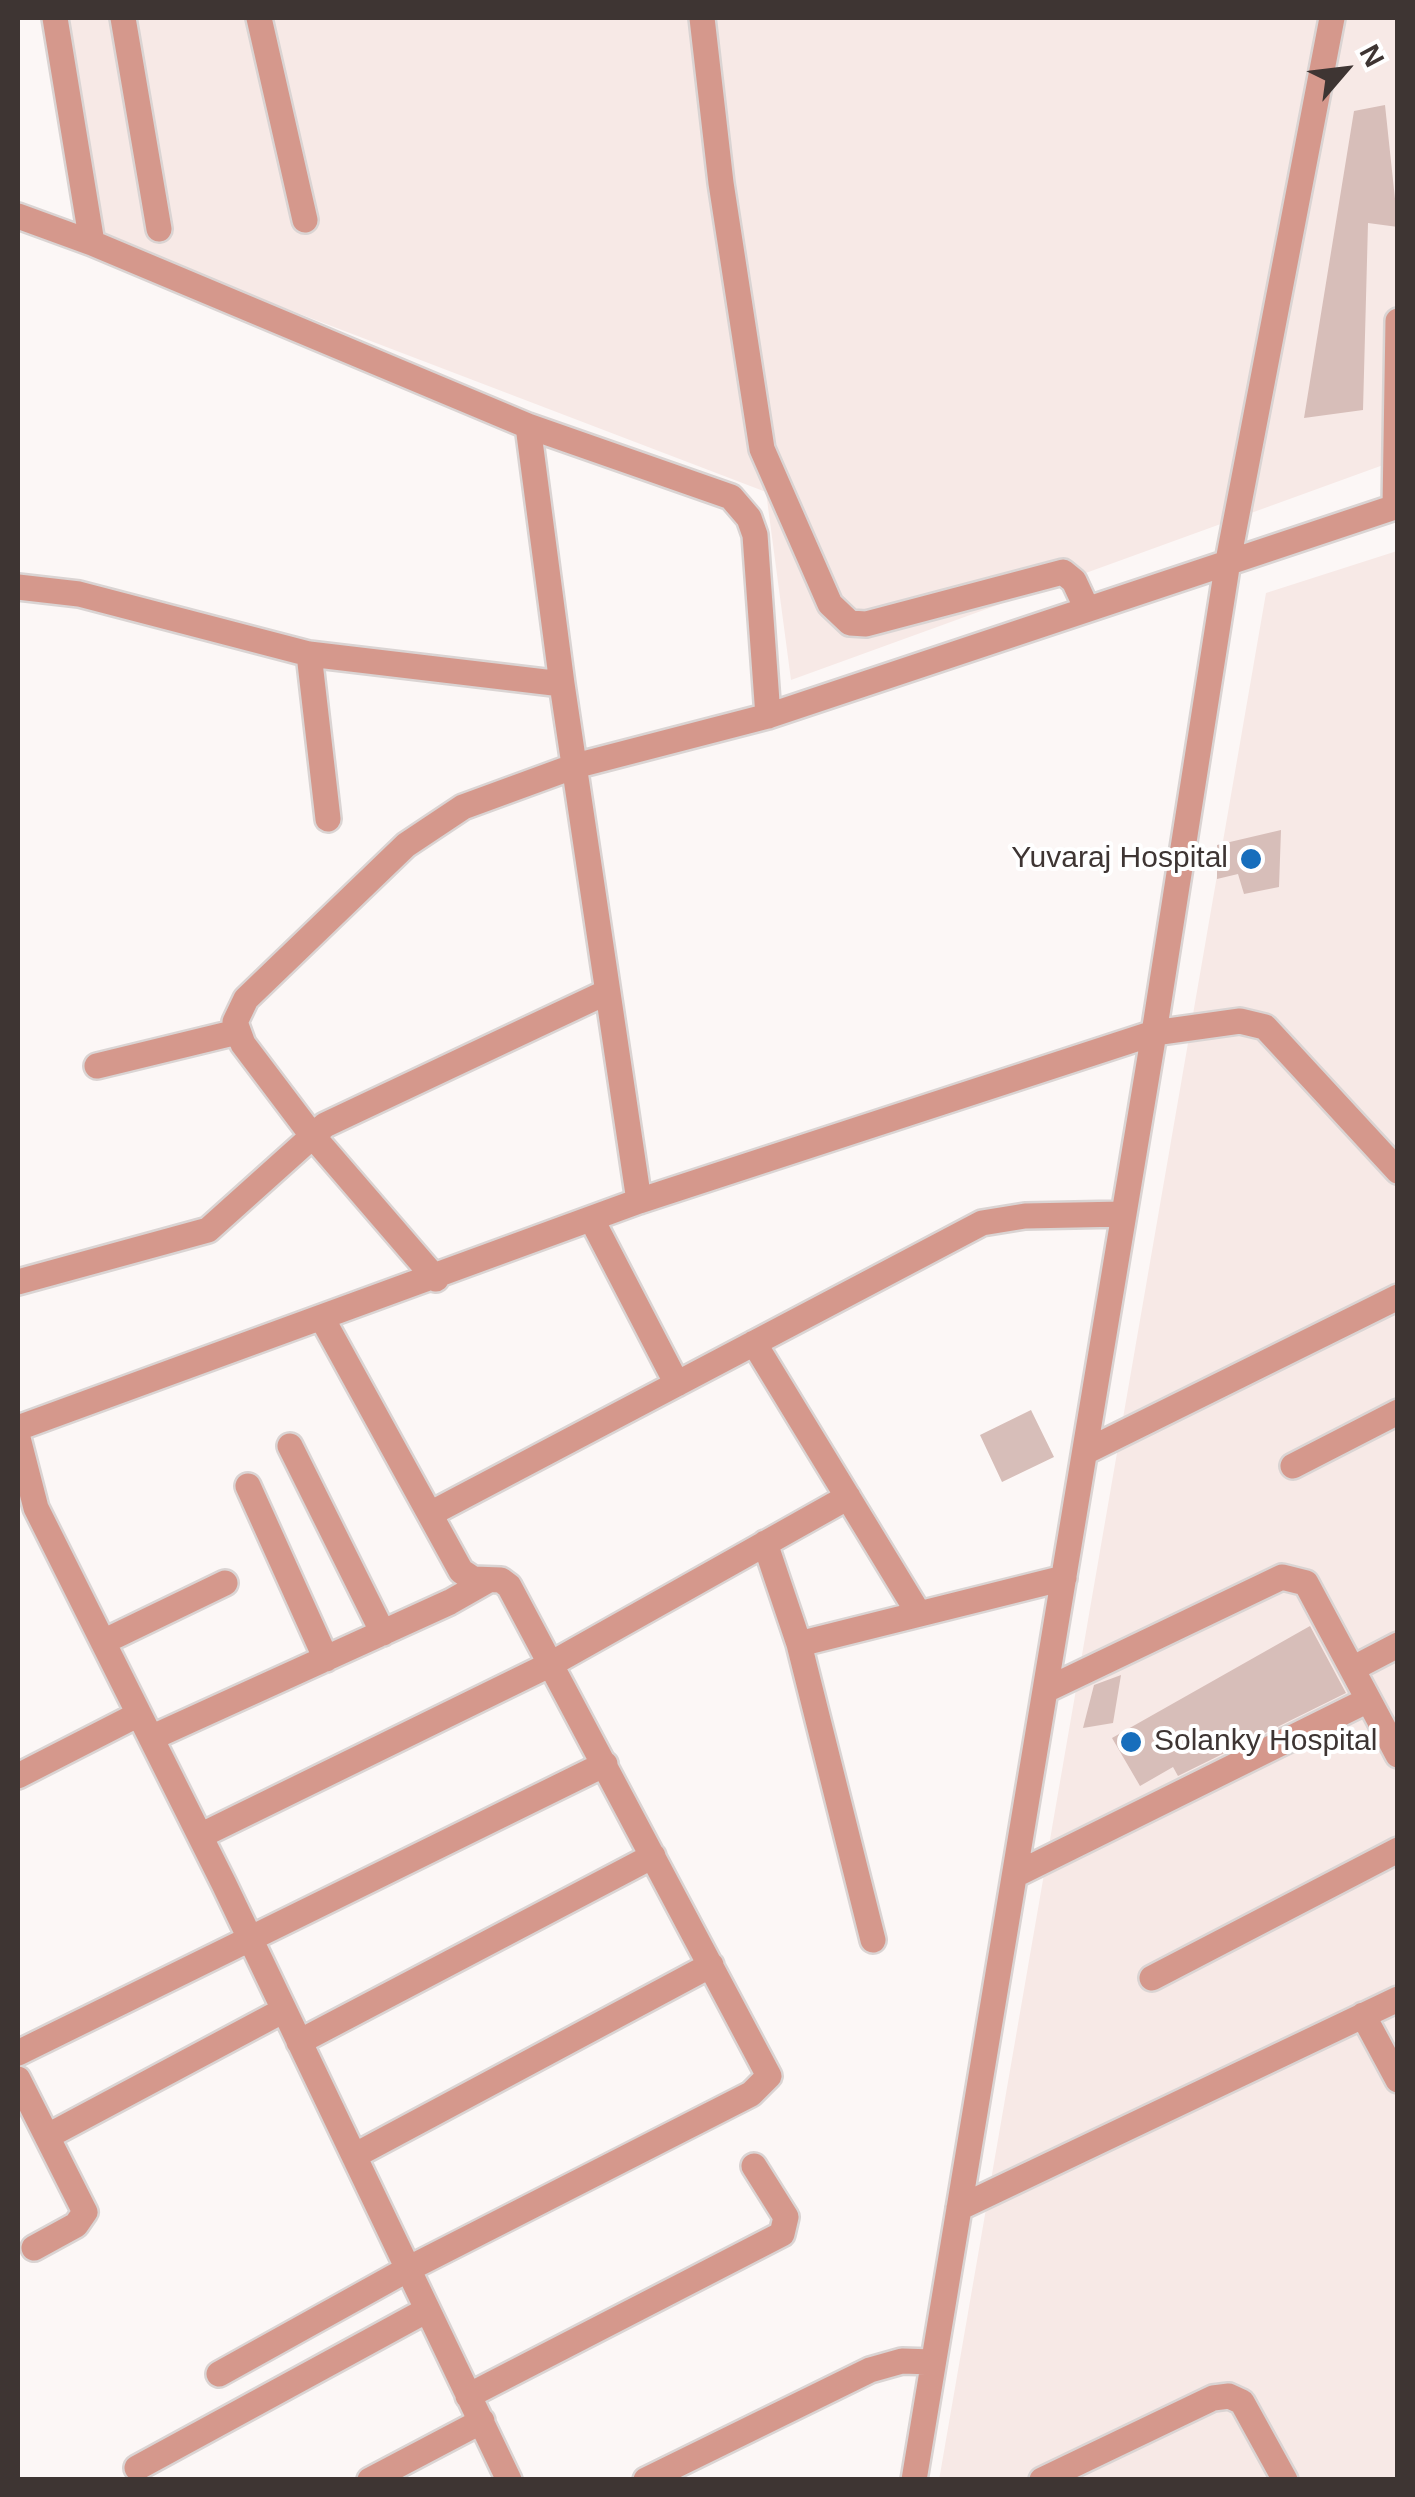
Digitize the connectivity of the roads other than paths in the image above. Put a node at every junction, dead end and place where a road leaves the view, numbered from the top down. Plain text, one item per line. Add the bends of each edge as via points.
1 (55, 18) edge
2 (123, 18) edge
3 (259, 18) edge
4 (702, 18) edge
5 (1332, 18) edge
6 (18, 216) edge
7 (305, 220) dead end
8 (159, 230) dead end
9 (92, 243) junction
10 (1398, 320) edge
11 (528, 426) junction
12 (1396, 507) edge
13 (1228, 562) junction
14 (18, 587) edge
15 (1087, 609) junction
16 (309, 654) junction
17 (562, 684) junction
18 (768, 716) junction
19 (575, 766) junction
20 (328, 819) dead end
21 (607, 992) junction
22 (237, 1032) junction
23 (1154, 1033) junction
24 (97, 1066) dead end
25 (311, 1134) junction
26 (1398, 1171) edge
27 (639, 1201) junction
28 (1124, 1214) junction
29 (592, 1220) junction
30 (436, 1279) junction
31 (18, 1282) edge
32 (1398, 1297) edge
33 (323, 1320) junction
34 (754, 1343) junction
35 (677, 1384) junction
36 (1398, 1412) edge
37 (18, 1428) edge
38 (18, 1438) edge
39 (290, 1446) dead end
40 (1085, 1452) junction
41 (1294, 1466) dead end
42 (248, 1486) dead end
43 (848, 1497) junction
44 (430, 1514) junction
45 (765, 1544) junction
46 (1064, 1578) junction
47 (487, 1581) junction
48 (225, 1583) dead end
49 (920, 1614) junction
50 (383, 1633) junction
51 (103, 1642) junction
52 (800, 1644) junction
53 (1398, 1644) edge
54 (326, 1658) junction
55 (551, 1664) junction
56 (1352, 1670) junction
57 (1046, 1690) junction
58 (1368, 1700) junction
59 (139, 1714) junction
60 (151, 1738) junction
61 (1398, 1755) edge
62 (604, 1764) junction
63 (18, 1776) edge
64 (200, 1836) junction
65 (1398, 1850) edge
66 (653, 1856) junction
67 (1015, 1875) junction
68 (251, 1940) junction
69 (873, 1940) dead end
70 (710, 1965) junction
71 (1152, 1978) dead end
72 (1398, 1999) edge
73 (284, 2010) junction
74 (1363, 2016) junction
75 (299, 2042) junction
76 (18, 2052) edge
77 (18, 2079) edge
78 (1398, 2080) edge
79 (48, 2136) junction
80 (354, 2156) junction
81 (754, 2166) dead end
82 (959, 2208) junction
83 (34, 2248) dead end
84 (408, 2269) junction
85 (427, 2310) junction
86 (934, 2362) junction
87 (219, 2374) dead end
88 (468, 2396) junction
89 (482, 2421) junction
90 (136, 2468) dead end
91 (370, 2480) edge
92 (509, 2480) edge
93 (646, 2480) edge
94 (914, 2480) edge
95 (1042, 2480) edge
96 (1286, 2480) edge

1 - 9 street
2 - 8 street
3 - 7 street
4 - 15 street via 762,449 830,604 850,623 866,624 1064,572
5 - 13 street
6 - 9 street
9 - 11 street
10 - 12 street
11 - 17 street
11 - 18 street via 741,507 754,535
12 - 13 street
13 - 15 street
13 - 23 street
14 - 16 street via 79,594
15 - 18 street
16 - 17 street
16 - 20 street
17 - 19 street
18 - 19 street
19 - 21 street
19 - 22 street via 475,802 406,845 246,999
21 - 25 street
21 - 27 street
22 - 24 street
22 - 25 street
23 - 26 street via 1240,1021 1265,1028
23 - 27 street
23 - 28 street
25 - 30 street
25 - 31 street via 208,1230
27 - 29 street
28 - 34 street via 982,1223
28 - 40 street
29 - 30 street
29 - 35 street
30 - 33 street
32 - 40 street
33 - 37 street
33 - 44 street
34 - 35 street
34 - 43 street
35 - 44 street
36 - 41 street
38 - 51 street via 29,1493
39 - 50 street
40 - 46 street
42 - 54 street
43 - 45 street
43 - 49 street
44 - 47 street via 461,1571
45 - 52 street
45 - 55 street
46 - 49 street
46 - 57 street
47 - 50 street
47 - 55 street via 509,1586
48 - 51 street
49 - 52 street
50 - 54 street
51 - 59 street
52 - 69 street
53 - 56 street
54 - 60 street
55 - 62 street
55 - 64 street
56 - 57 street via 1306,1583 1282,1577
56 - 58 street
57 - 67 street
58 - 61 street
58 - 67 street
59 - 60 street
59 - 63 street
60 - 64 street
62 - 66 street
62 - 68 street
64 - 68 street
65 - 71 street
66 - 70 street
66 - 75 street
67 - 82 street
68 - 73 street
68 - 76 street
70 - 80 street
70 - 84 street via 767,2070 767,2082
72 - 74 street
73 - 75 street
73 - 79 street
74 - 78 street
74 - 82 street
75 - 80 street
77 - 79 street
79 - 83 street via 85,2216
80 - 84 street
81 - 88 street via 786,2216 782,2234
82 - 86 street
84 - 85 street
84 - 87 street
85 - 88 street
85 - 90 street
86 - 93 street via 870,2370
86 - 94 street
88 - 89 street
89 - 91 street
89 - 92 street
95 - 96 street via 1229,2396 1242,2402

